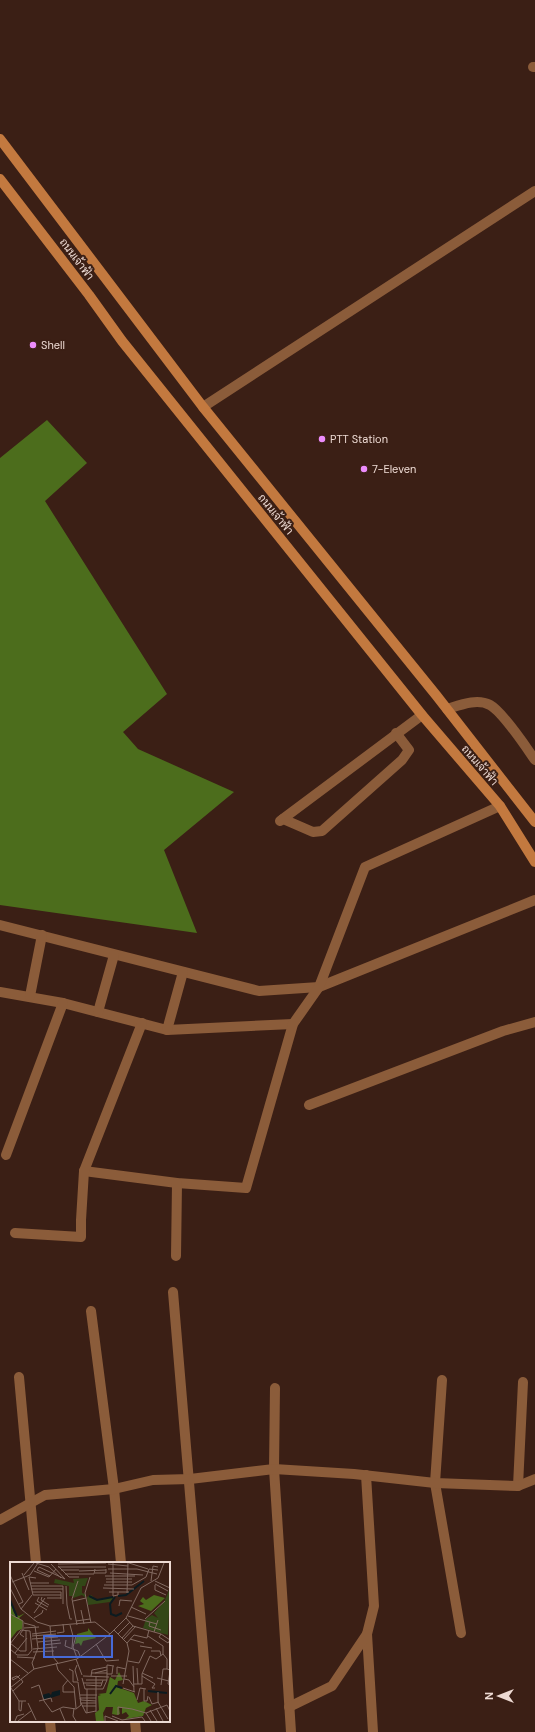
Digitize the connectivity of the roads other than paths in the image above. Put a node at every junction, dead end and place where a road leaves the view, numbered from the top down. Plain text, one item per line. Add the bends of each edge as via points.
1 (0, 139) edge
2 (0, 179) edge
3 (535, 191) edge
4 (203, 407) junction
5 (447, 709) junction
6 (422, 715) junction
7 (396, 733) junction
8 (535, 760) edge
9 (500, 806) junction
10 (535, 822) edge
11 (535, 862) edge
12 (535, 900) edge
13 (0, 925) edge
14 (42, 935) junction
15 (114, 955) junction
16 (183, 972) junction
17 (319, 987) junction
18 (0, 992) edge
19 (30, 996) junction
20 (63, 1003) junction
21 (98, 1012) junction
22 (535, 1022) edge
23 (142, 1023) junction
24 (293, 1024) junction
25 (168, 1030) junction
26 (309, 1106) dead end
27 (6, 1155) dead end
28 (84, 1171) junction
29 (177, 1183) junction
30 (15, 1233) dead end
31 (176, 1256) dead end
32 (173, 1292) dead end
33 (90, 1311) dead end
34 (19, 1377) dead end
35 (442, 1380) dead end
36 (523, 1382) dead end
37 (275, 1388) dead end
38 (274, 1469) junction
39 (366, 1475) junction
40 (190, 1479) junction
41 (535, 1479) edge
42 (435, 1483) junction
43 (518, 1486) junction
44 (114, 1489) junction
45 (30, 1503) junction
46 (0, 1520) edge
47 (36, 1562) edge
48 (121, 1562) edge
49 (461, 1633) dead end
50 (367, 1634) junction
51 (289, 1707) junction
52 (50, 1722) edge
53 (135, 1722) edge
54 (51, 1732) edge
55 (136, 1732) edge
56 (210, 1732) edge
57 (291, 1732) edge
58 (373, 1732) edge

1 - 4 main road, ถนนเจ้าฟ้า
2 - 6 main road, ถนนเจ้าฟ้า via 122,341
3 - 4 street
4 - 5 main road, ถนนเจ้าฟ้า
5 - 8 street via 466,703 490,705
5 - 10 main road, ถนนเจ้าฟ้า
6 - 7 street
6 - 9 main road, ถนนเจ้าฟ้า
7 - 7 street via 280,821 313,832 322,831 402,760 409,750
9 - 11 main road, ถนนเจ้าฟ้า
9 - 17 street via 365,867
12 - 17 street
13 - 14 street
14 - 15 street
14 - 19 street
15 - 16 street
15 - 21 street
16 - 17 street via 259,991
16 - 25 street
17 - 24 street
18 - 19 street
19 - 20 street
20 - 21 street
20 - 27 street
21 - 23 street
22 - 26 street via 503,1031
23 - 25 street
23 - 28 street
24 - 25 street
24 - 29 street via 246,1188
28 - 29 street
28 - 30 street via 81,1237
29 - 31 street
32 - 40 street
33 - 44 street
34 - 45 street
35 - 42 street
36 - 43 street
37 - 38 street
38 - 39 street
38 - 40 street
38 - 51 street
39 - 42 street
39 - 50 street via 374,1606
40 - 44 street via 153,1480
40 - 56 street
41 - 43 street
42 - 43 street
42 - 49 street
44 - 45 street via 45,1496
44 - 48 street
45 - 46 street
45 - 47 street
50 - 51 street via 332,1686
50 - 58 street
51 - 57 street
52 - 54 street
53 - 55 street

